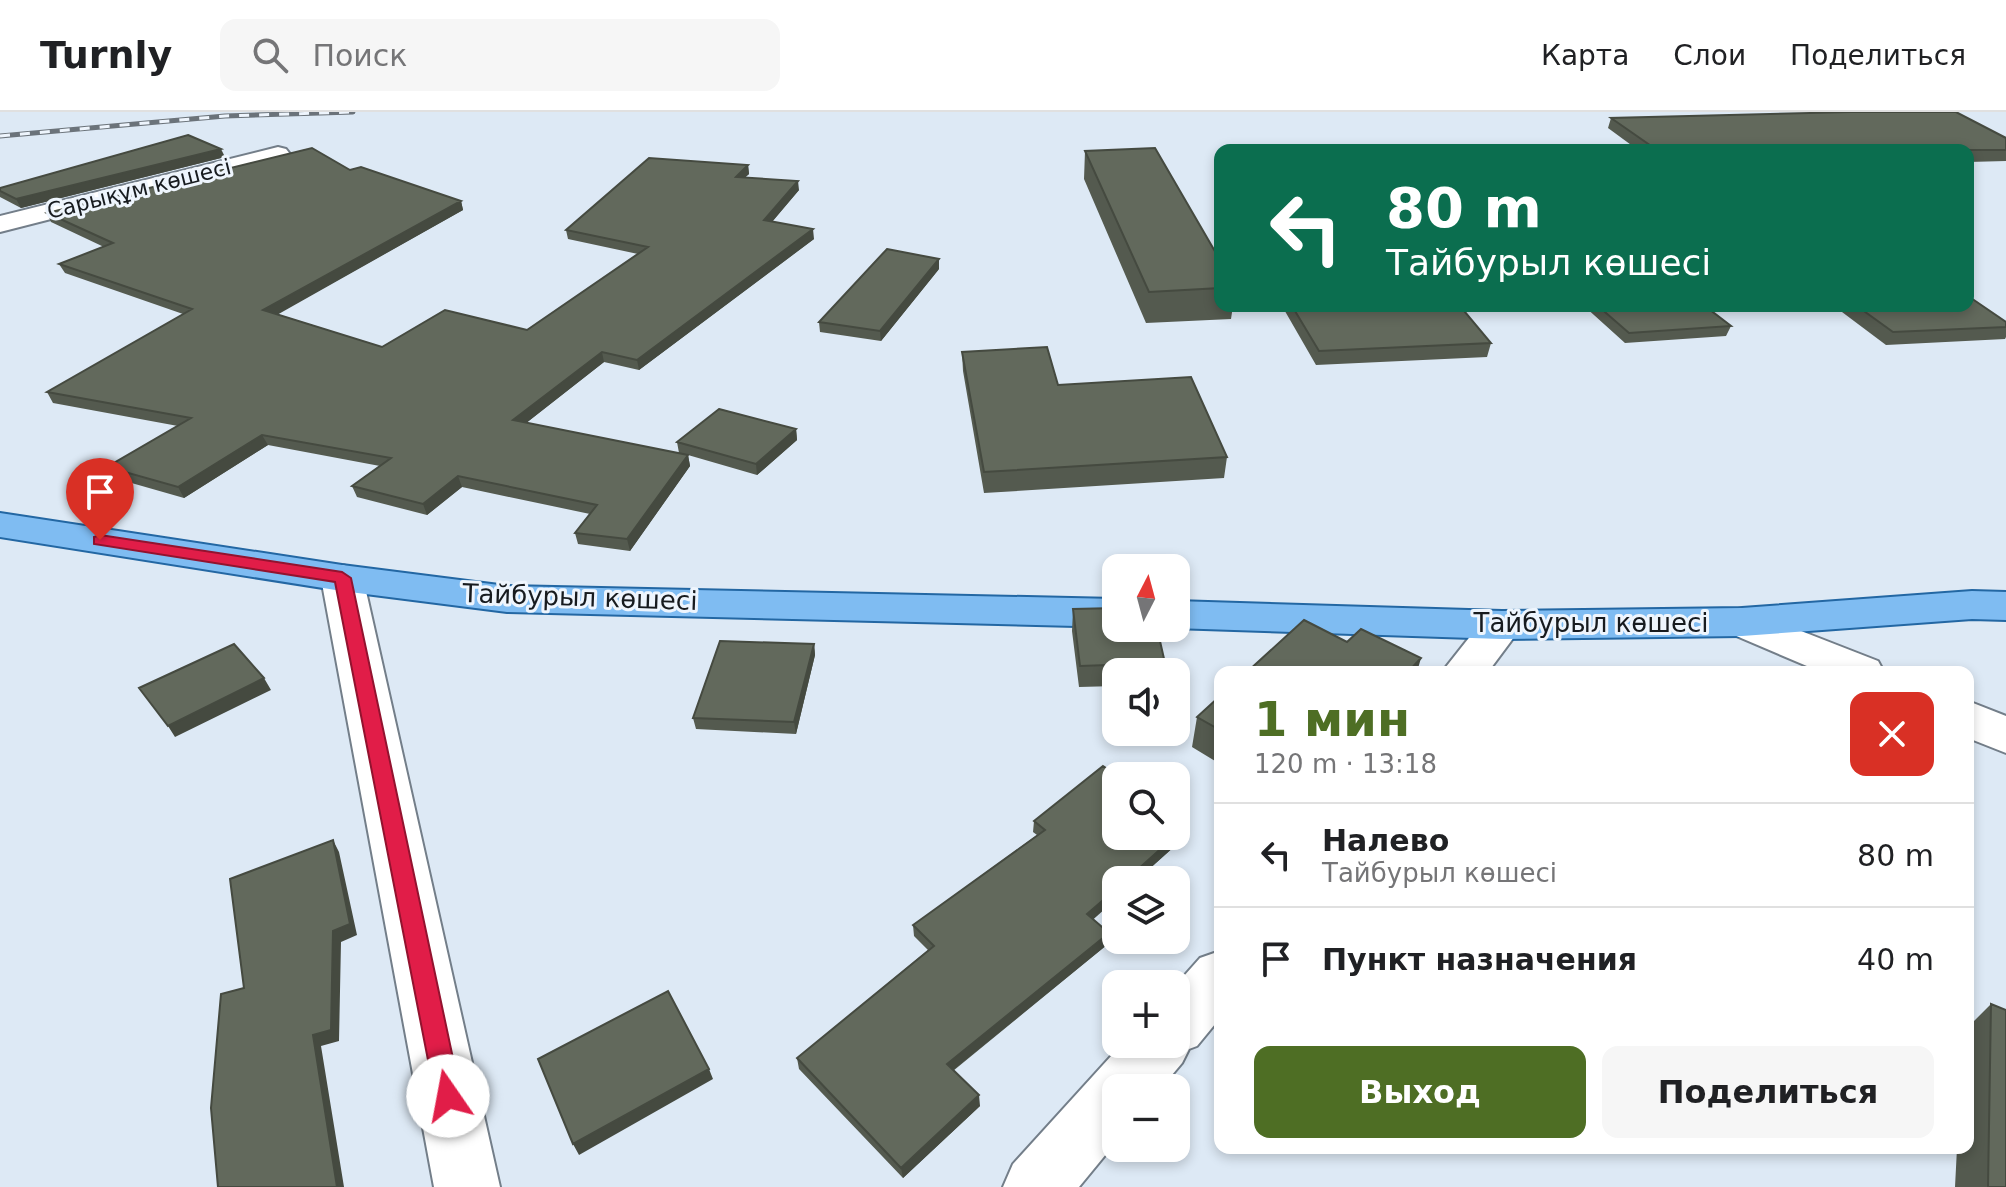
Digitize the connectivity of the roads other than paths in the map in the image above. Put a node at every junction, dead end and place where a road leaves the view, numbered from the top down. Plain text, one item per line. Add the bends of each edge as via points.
1 (278, 154) edge
2 (0, 224) edge
3 (0, 525) edge
4 (342, 578) junction
5 (2006, 606) edge
6 (1102, 613) edge
7 (1190, 615) edge
8 (1742, 622) junction
9 (1502, 625) junction
10 (1469, 666) edge
11 (1848, 666) edge
12 (1974, 721) edge
13 (2006, 736) edge
14 (1214, 983) edge
15 (1190, 1011) edge
16 (1149, 1058) edge
17 (1134, 1074) edge
18 (1102, 1111) edge
19 (467, 1187) edge
20 (1036, 1187) edge

1 - 2 street, Сарықұм көшесі
3 - 4 main road, Тайбурыл көшесі
4 - 6 main road, Тайбурыл көшесі via 507,599
4 - 19 street
5 - 8 main road, Тайбурыл көшесі
7 - 9 main road, Тайбурыл көшесі
8 - 9 main road, Тайбурыл көшесі
8 - 11 street
9 - 10 street
12 - 13 street
14 - 15 street
16 - 17 street
18 - 20 street

